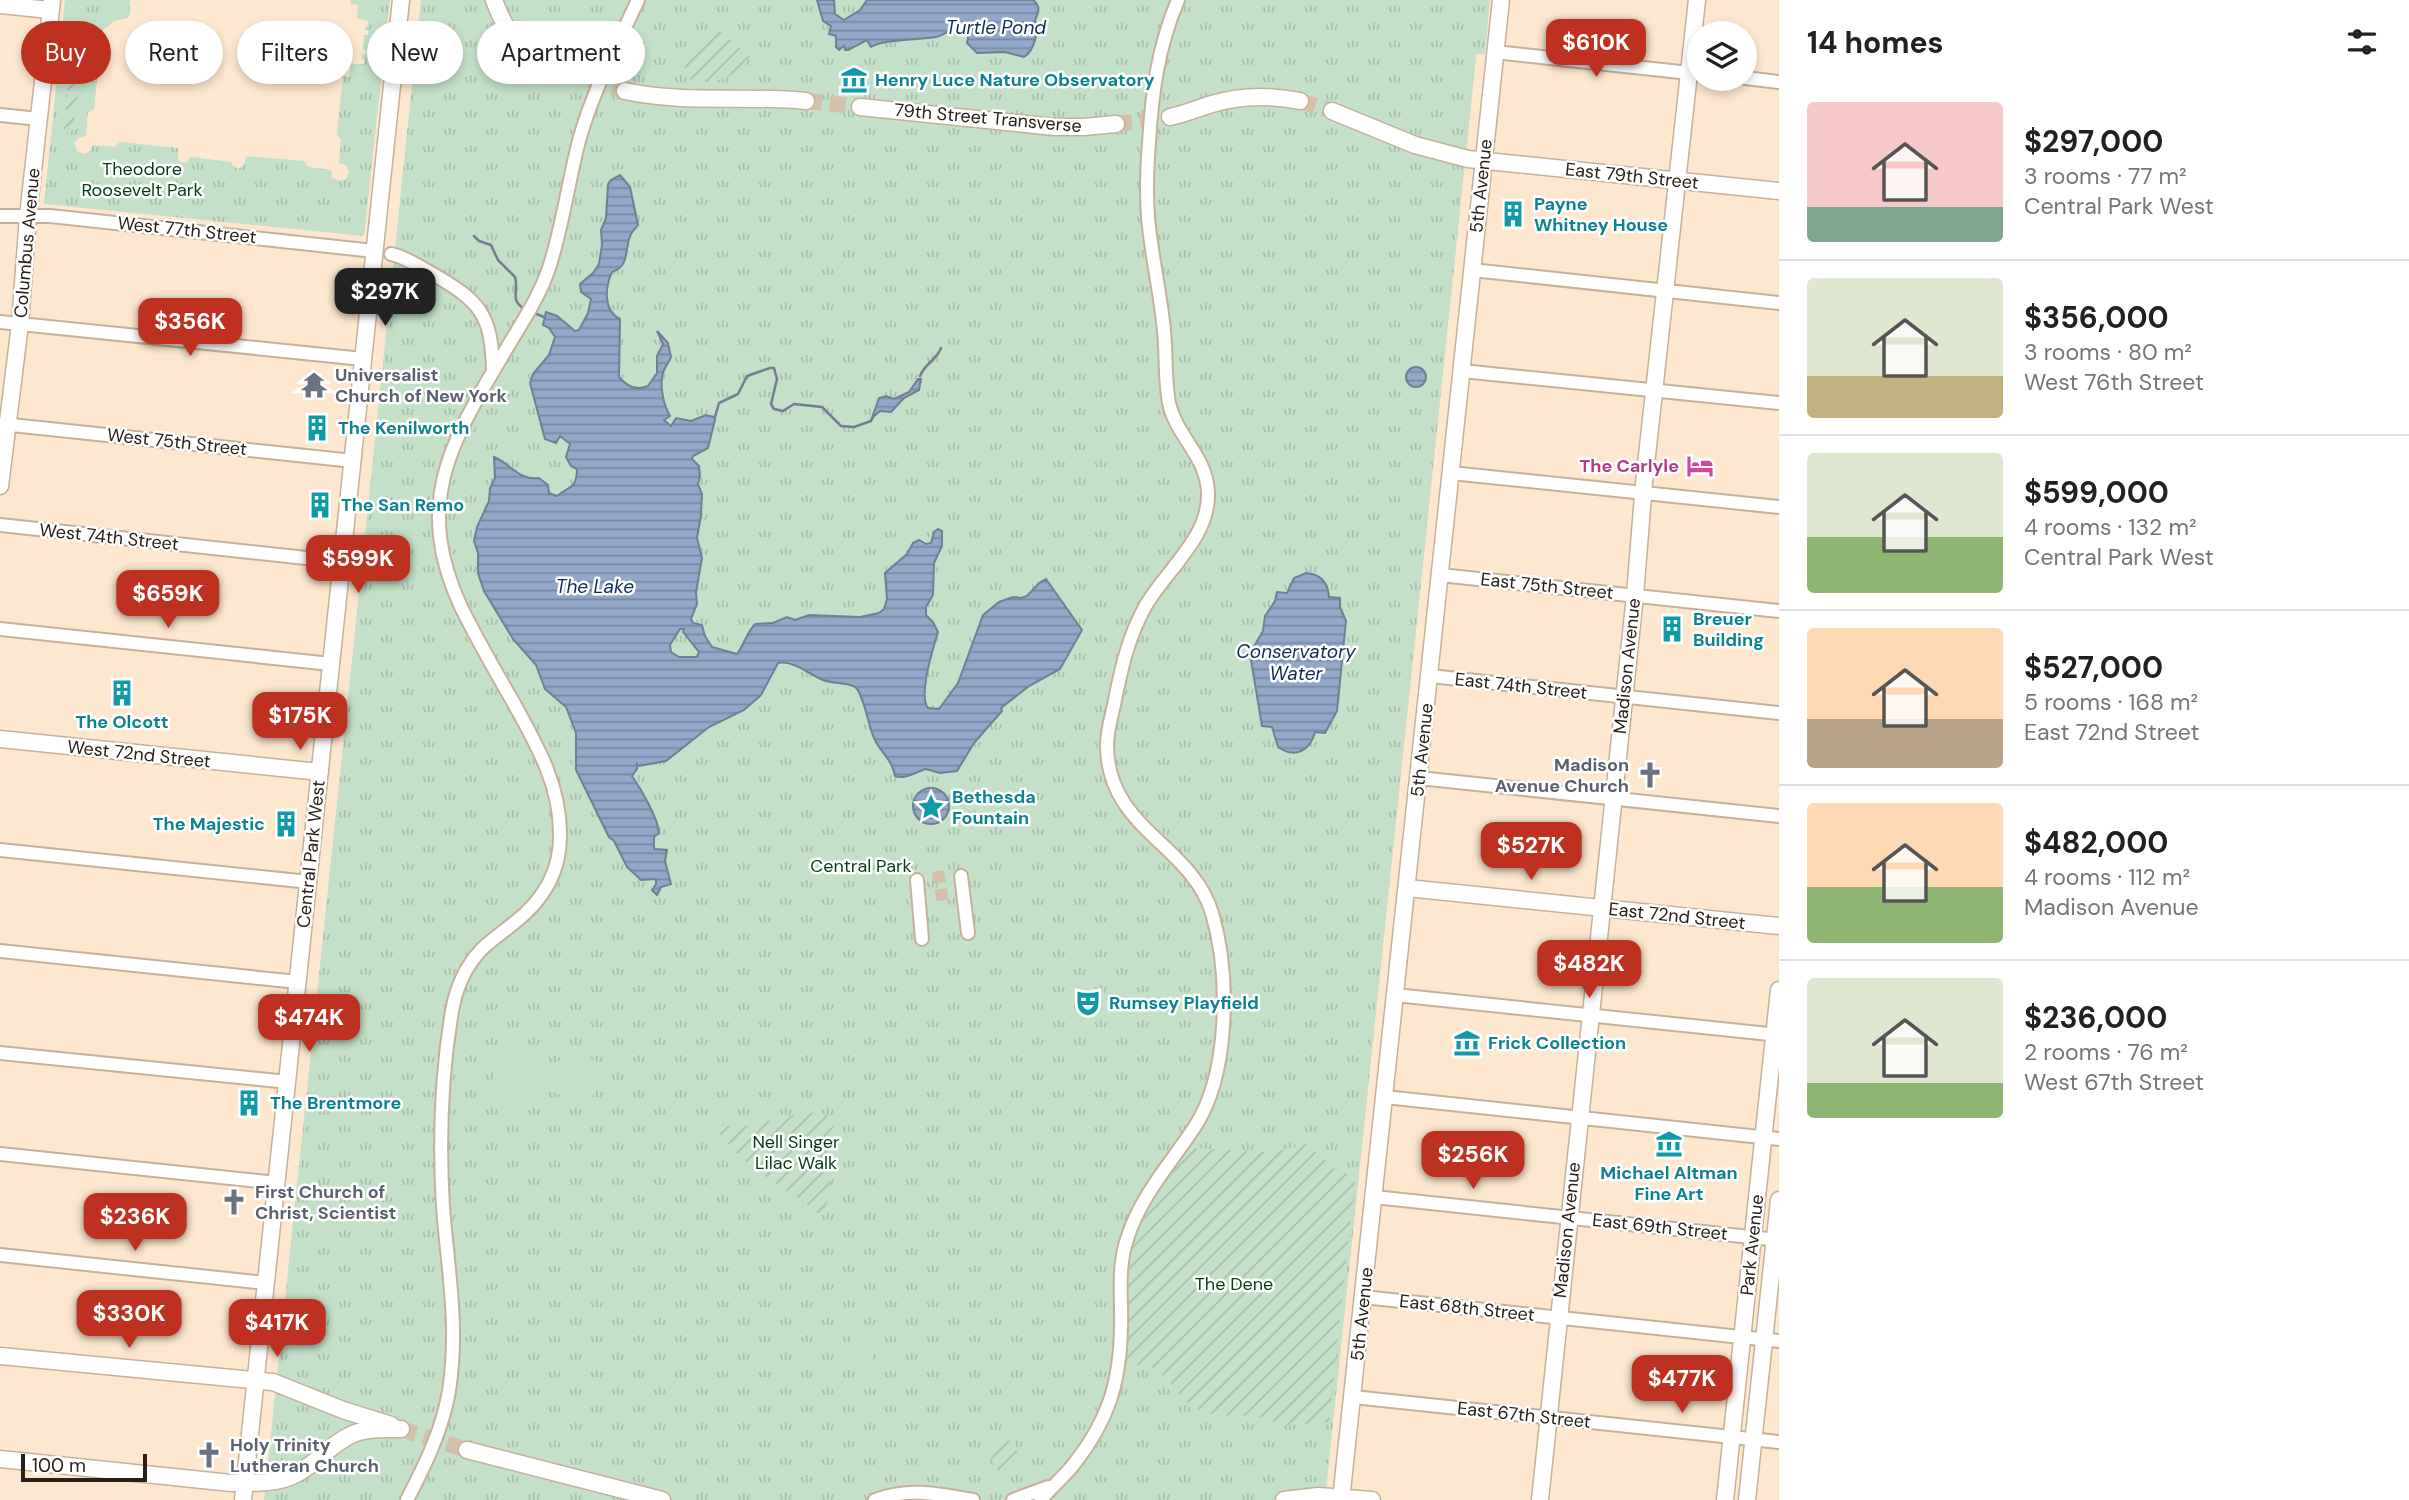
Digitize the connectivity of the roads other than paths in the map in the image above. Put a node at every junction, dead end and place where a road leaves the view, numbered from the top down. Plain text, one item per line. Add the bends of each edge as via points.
1 (401, 0) edge
2 (494, 0) edge
3 (638, 0) edge
4 (1178, 0) edge
5 (1501, 0) edge
6 (1697, 0) edge
7 (0, 5) edge
8 (51, 5) edge
9 (503, 21) edge
10 (1696, 21) edge
11 (1496, 52) junction
12 (1687, 72) edge
13 (1757, 79) edge
14 (1779, 82) edge
15 (1691, 91) edge
16 (625, 92) tunnel mouth
17 (1300, 101) tunnel mouth
18 (806, 102) tunnel mouth
19 (859, 107) tunnel mouth
20 (1332, 111) tunnel mouth
21 (0, 115) edge
22 (1170, 117) tunnel mouth
23 (39, 119) junction
24 (1116, 124) tunnel mouth
25 (1484, 161) junction
26 (1676, 180) junction
27 (1779, 191) edge
28 (0, 216) edge
29 (28, 216) junction
30 (374, 251) junction
31 (396, 255) dead end
32 (1472, 271) junction
33 (1665, 291) junction
34 (1779, 303) edge
35 (0, 322) edge
36 (20, 324) junction
37 (363, 359) junction
38 (1462, 370) junction
39 (493, 372) junction
40 (1654, 390) junction
41 (1779, 404) edge
42 (4, 424) edge
43 (353, 461) junction
44 (1451, 473) junction
45 (0, 486) edge
46 (1643, 493) junction
47 (1779, 508) edge
48 (0, 525) edge
49 (343, 562) junction
50 (1440, 575) junction
51 (1635, 595) junction
52 (1779, 611) edge
53 (0, 629) edge
54 (331, 664) junction
55 (1430, 677) junction
56 (1624, 697) junction
57 (1779, 713) edge
58 (0, 739) edge
59 (320, 772) junction
60 (1419, 778) junction
61 (1613, 799) junction
62 (1779, 816) edge
63 (0, 850) edge
64 (961, 876) dead end
65 (916, 880) dead end
66 (309, 882) junction
67 (1407, 887) junction
68 (1602, 908) junction
69 (1779, 926) edge
70 (968, 933) dead end
71 (922, 939) dead end
72 (0, 951) edge
73 (298, 982) junction
74 (1779, 990) edge
75 (1395, 995) junction
76 (1590, 1016) junction
77 (1777, 1035) edge
78 (0, 1053) edge
79 (288, 1082) junction
80 (1384, 1097) junction
81 (1579, 1117) junction
82 (1771, 1138) edge
83 (0, 1154) edge
84 (277, 1183) junction
85 (1374, 1197) junction
86 (1779, 1199) edge
87 (1568, 1217) junction
88 (1753, 1237) junction
89 (1777, 1239) edge
90 (0, 1255) edge
91 (266, 1283) junction
92 (1363, 1297) junction
93 (1558, 1317) junction
94 (1743, 1337) junction
95 (1772, 1340) edge
96 (0, 1356) edge
97 (256, 1381) junction
98 (1353, 1397) junction
99 (1548, 1417) junction
100 (1732, 1437) junction
101 (1754, 1439) junction
102 (1779, 1442) edge
103 (467, 1450) tunnel mouth
104 (0, 1459) edge
105 (1055, 1483) junction
106 (244, 1492) edge
107 (966, 1499) edge
108 (1342, 1499) edge
109 (407, 1500) edge
110 (662, 1500) edge
111 (874, 1500) edge
112 (1013, 1500) edge
113 (1041, 1500) edge
114 (1284, 1500) edge
115 (1372, 1500) edge
116 (1539, 1500) edge
117 (1725, 1500) edge
118 (1747, 1500) edge

1 - 30 main road, Central Park West
2 - 9 main road
3 - 39 street via 590,106 548,269
4 - 105 street via 1154,80 1147,204 1170,407 1201,463 1207,503 1195,535 1155,590 1127,646 1107,744 1115,783 1136,821 1182,862 1204,891 1217,934 1222,992 1220,1057 1208,1101 1143,1200 1127,1237 1120,1273 1116,1385 1107,1411 1088,1444
5 - 11 main road, 5th Avenue
6 - 10 main road, Madison Avenue
7 - 8 main road
8 - 23 main road, Columbus Avenue
11 - 12 street
11 - 25 main road, 5th Avenue
13 - 14 street
15 - 26 main road, Madison Avenue
16 - 18 main road via 685,100
17 - 22 main road via 1242,98
19 - 24 main road, 79th Street Transverse via 1054,127
20 - 25 main road via 1428,149
21 - 23 street
23 - 29 main road, Columbus Avenue
25 - 26 main road, East 79th Street
25 - 32 main road, 5th Avenue
26 - 27 main road, East 79th Street
26 - 33 main road, Madison Avenue
28 - 29 street, West 77th Street
29 - 30 street, West 77th Street
29 - 36 main road, Columbus Avenue
30 - 37 main road, Central Park West
31 - 39 street via 474,303 485,319
32 - 33 street
32 - 38 main road, 5th Avenue
33 - 34 street
33 - 40 main road, Madison Avenue
35 - 36 street
36 - 37 street
36 - 42 main road, Columbus Avenue
37 - 43 main road, Central Park West
38 - 40 street
38 - 44 main road, 5th Avenue
39 - 109 street via 449,456 439,504 440,543 461,607 552,780 560,846 555,872 540,899 475,957 454,1003 440,1126 453,1303 452,1360 439,1431
40 - 41 street
40 - 46 main road, Madison Avenue
42 - 43 street, West 75th Street
42 - 45 main road, Columbus Avenue
43 - 49 main road, Central Park West
44 - 46 street
44 - 50 main road, 5th Avenue
46 - 47 street
46 - 51 main road, Madison Avenue
48 - 49 street, West 74th Street
49 - 54 main road, Central Park West
50 - 51 street, East 75th Street
50 - 55 main road, 5th Avenue
51 - 52 street, East 75th Street
51 - 56 main road, Madison Avenue
53 - 54 street
54 - 59 main road, Central Park West
55 - 56 street, East 74th Street
55 - 60 main road, 5th Avenue
56 - 57 street, East 74th Street
56 - 61 main road, Madison Avenue
58 - 59 main road, West 72nd Street
59 - 66 main road, Central Park West
60 - 61 street
60 - 67 main road, 5th Avenue
61 - 62 street
61 - 68 main road, Madison Avenue
63 - 66 street
64 - 70 street
65 - 71 street
66 - 73 main road, Central Park West
67 - 68 main road, East 72nd Street
67 - 75 main road, 5th Avenue
68 - 69 main road, East 72nd Street
68 - 76 main road, Madison Avenue
72 - 73 street
73 - 79 main road, Central Park West
74 - 77 main road, Park Avenue
75 - 76 street
75 - 80 main road, 5th Avenue
76 - 77 street
76 - 81 main road, Madison Avenue
77 - 82 main road, Park Avenue
78 - 79 street
79 - 84 main road, Central Park West
80 - 81 street
80 - 85 main road, 5th Avenue
81 - 82 street
81 - 87 main road, Madison Avenue
82 - 88 main road, Park Avenue
83 - 84 street
84 - 91 main road, Central Park West
85 - 87 street, East 69th Street
85 - 92 main road, 5th Avenue
86 - 89 main road, Park Avenue
87 - 88 street, East 69th Street
87 - 93 main road, Madison Avenue
88 - 89 street, East 69th Street
88 - 94 main road, Park Avenue
89 - 95 main road, Park Avenue
90 - 91 street
91 - 97 main road, Central Park West
92 - 93 street, East 68th Street
92 - 98 main road, 5th Avenue
93 - 94 street, East 68th Street
93 - 99 main road, Madison Avenue
94 - 95 street, East 68th Street
94 - 100 main road, Park Avenue
95 - 101 main road, Park Avenue
96 - 97 main road
97 - 106 main road, Central Park West
97 - 106 main road via 281,1384 401,1429 350,1435 307,1468
98 - 99 street, East 67th Street
98 - 108 main road, 5th Avenue
99 - 100 street, East 67th Street
99 - 116 main road, Madison Avenue
100 - 101 street, East 67th Street
100 - 117 main road, Park Avenue
101 - 102 street, East 67th Street
101 - 118 main road, Park Avenue
103 - 110 main road
104 - 106 main road
105 - 112 street
105 - 113 street
107 - 111 street via 914,1492
108 - 114 main road via 1306,1496
108 - 115 main road

